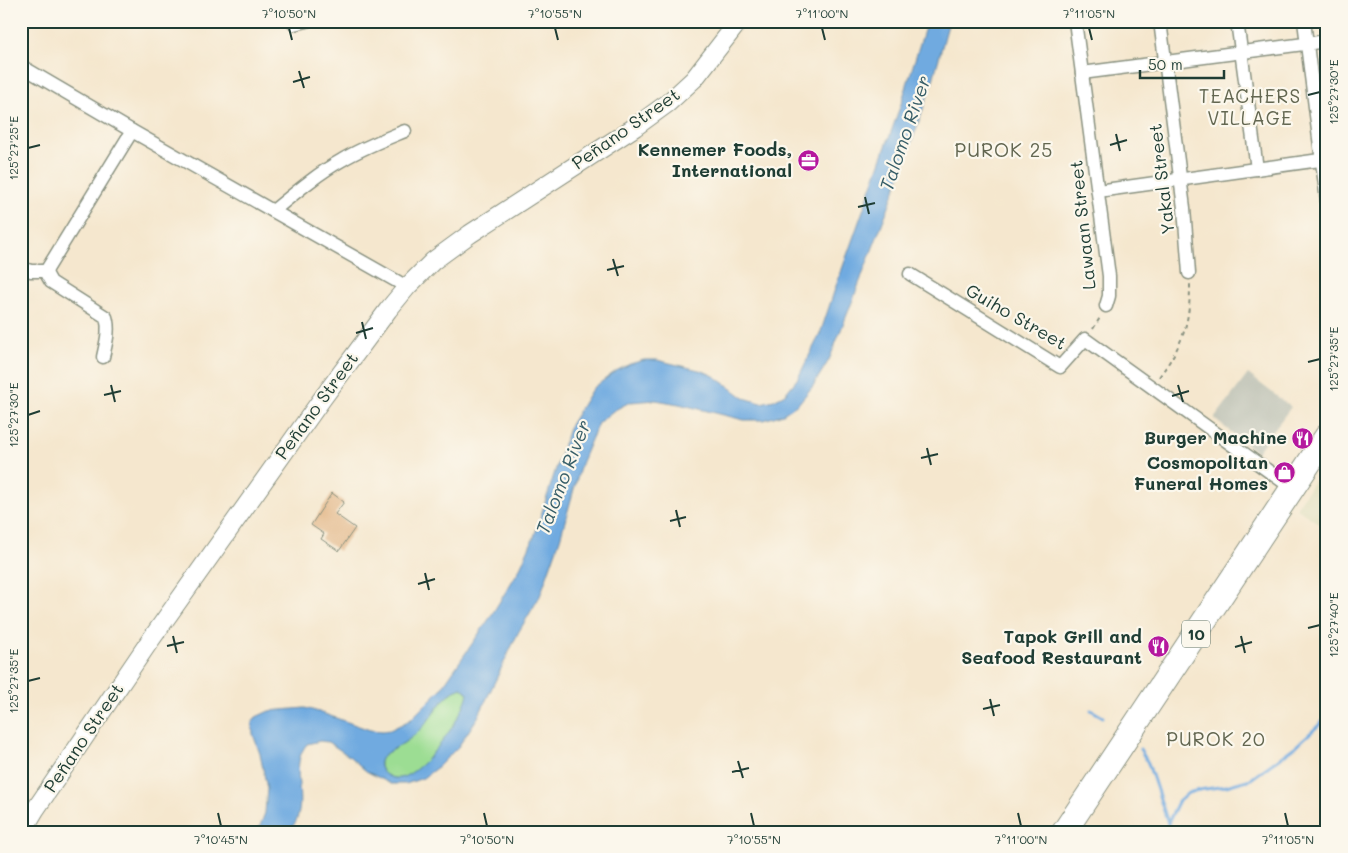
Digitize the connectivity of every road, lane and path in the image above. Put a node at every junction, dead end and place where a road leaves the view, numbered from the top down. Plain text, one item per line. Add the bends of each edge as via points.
1 (307, 21) edge
2 (739, 21) edge
3 (1075, 21) edge
4 (1160, 21) edge
5 (1237, 21) edge
6 (1304, 21) edge
7 (294, 24) dead end
8 (1327, 40) edge
9 (1307, 43) junction
10 (1241, 51) junction
11 (1166, 62) junction
12 (21, 66) edge
13 (1082, 73) junction
14 (132, 131) junction
15 (405, 131) dead end
16 (1324, 159) edge
17 (1257, 169) junction
18 (1180, 180) junction
19 (1098, 191) junction
20 (1327, 201) edge
21 (273, 211) junction
22 (21, 268) edge
23 (46, 271) junction
24 (1190, 273) joint
25 (910, 274) dead end
26 (407, 287) junction
27 (1106, 306) joint
28 (1085, 339) junction
29 (103, 357) dead end
30 (1151, 387) junction
31 (1327, 436) edge
32 (1292, 488) junction
33 (22, 832) edge
34 (1064, 832) edge

1 - 7 street
2 - 26 street, Peñano Street via 694,79 668,103 470,234
3 - 13 street, Lawaan Street
4 - 11 street, Yakal Street
5 - 10 street
6 - 9 street
8 - 9 street
9 - 10 street
9 - 16 street
10 - 11 street
10 - 17 street
11 - 13 street
11 - 18 street, Yakal Street
12 - 14 street
13 - 19 street, Lawaan Street
14 - 21 street
14 - 23 street
15 - 21 street via 341,160
16 - 17 street
16 - 20 street
17 - 18 street
18 - 19 street
18 - 24 street, Yakal Street
19 - 27 street, Lawaan Street via 1109,276
21 - 26 street
22 - 23 street
23 - 29 street via 51,282 106,317 109,324
24 - 30 path via 1185,331 1168,364
25 - 28 street, Guiho Street via 1060,366
26 - 33 street, Peñano Street via 322,399 147,645
27 - 28 path
28 - 30 street, Guiho Street
30 - 32 street, Guiho Street
31 - 32 highway, 10
32 - 34 highway, 10

